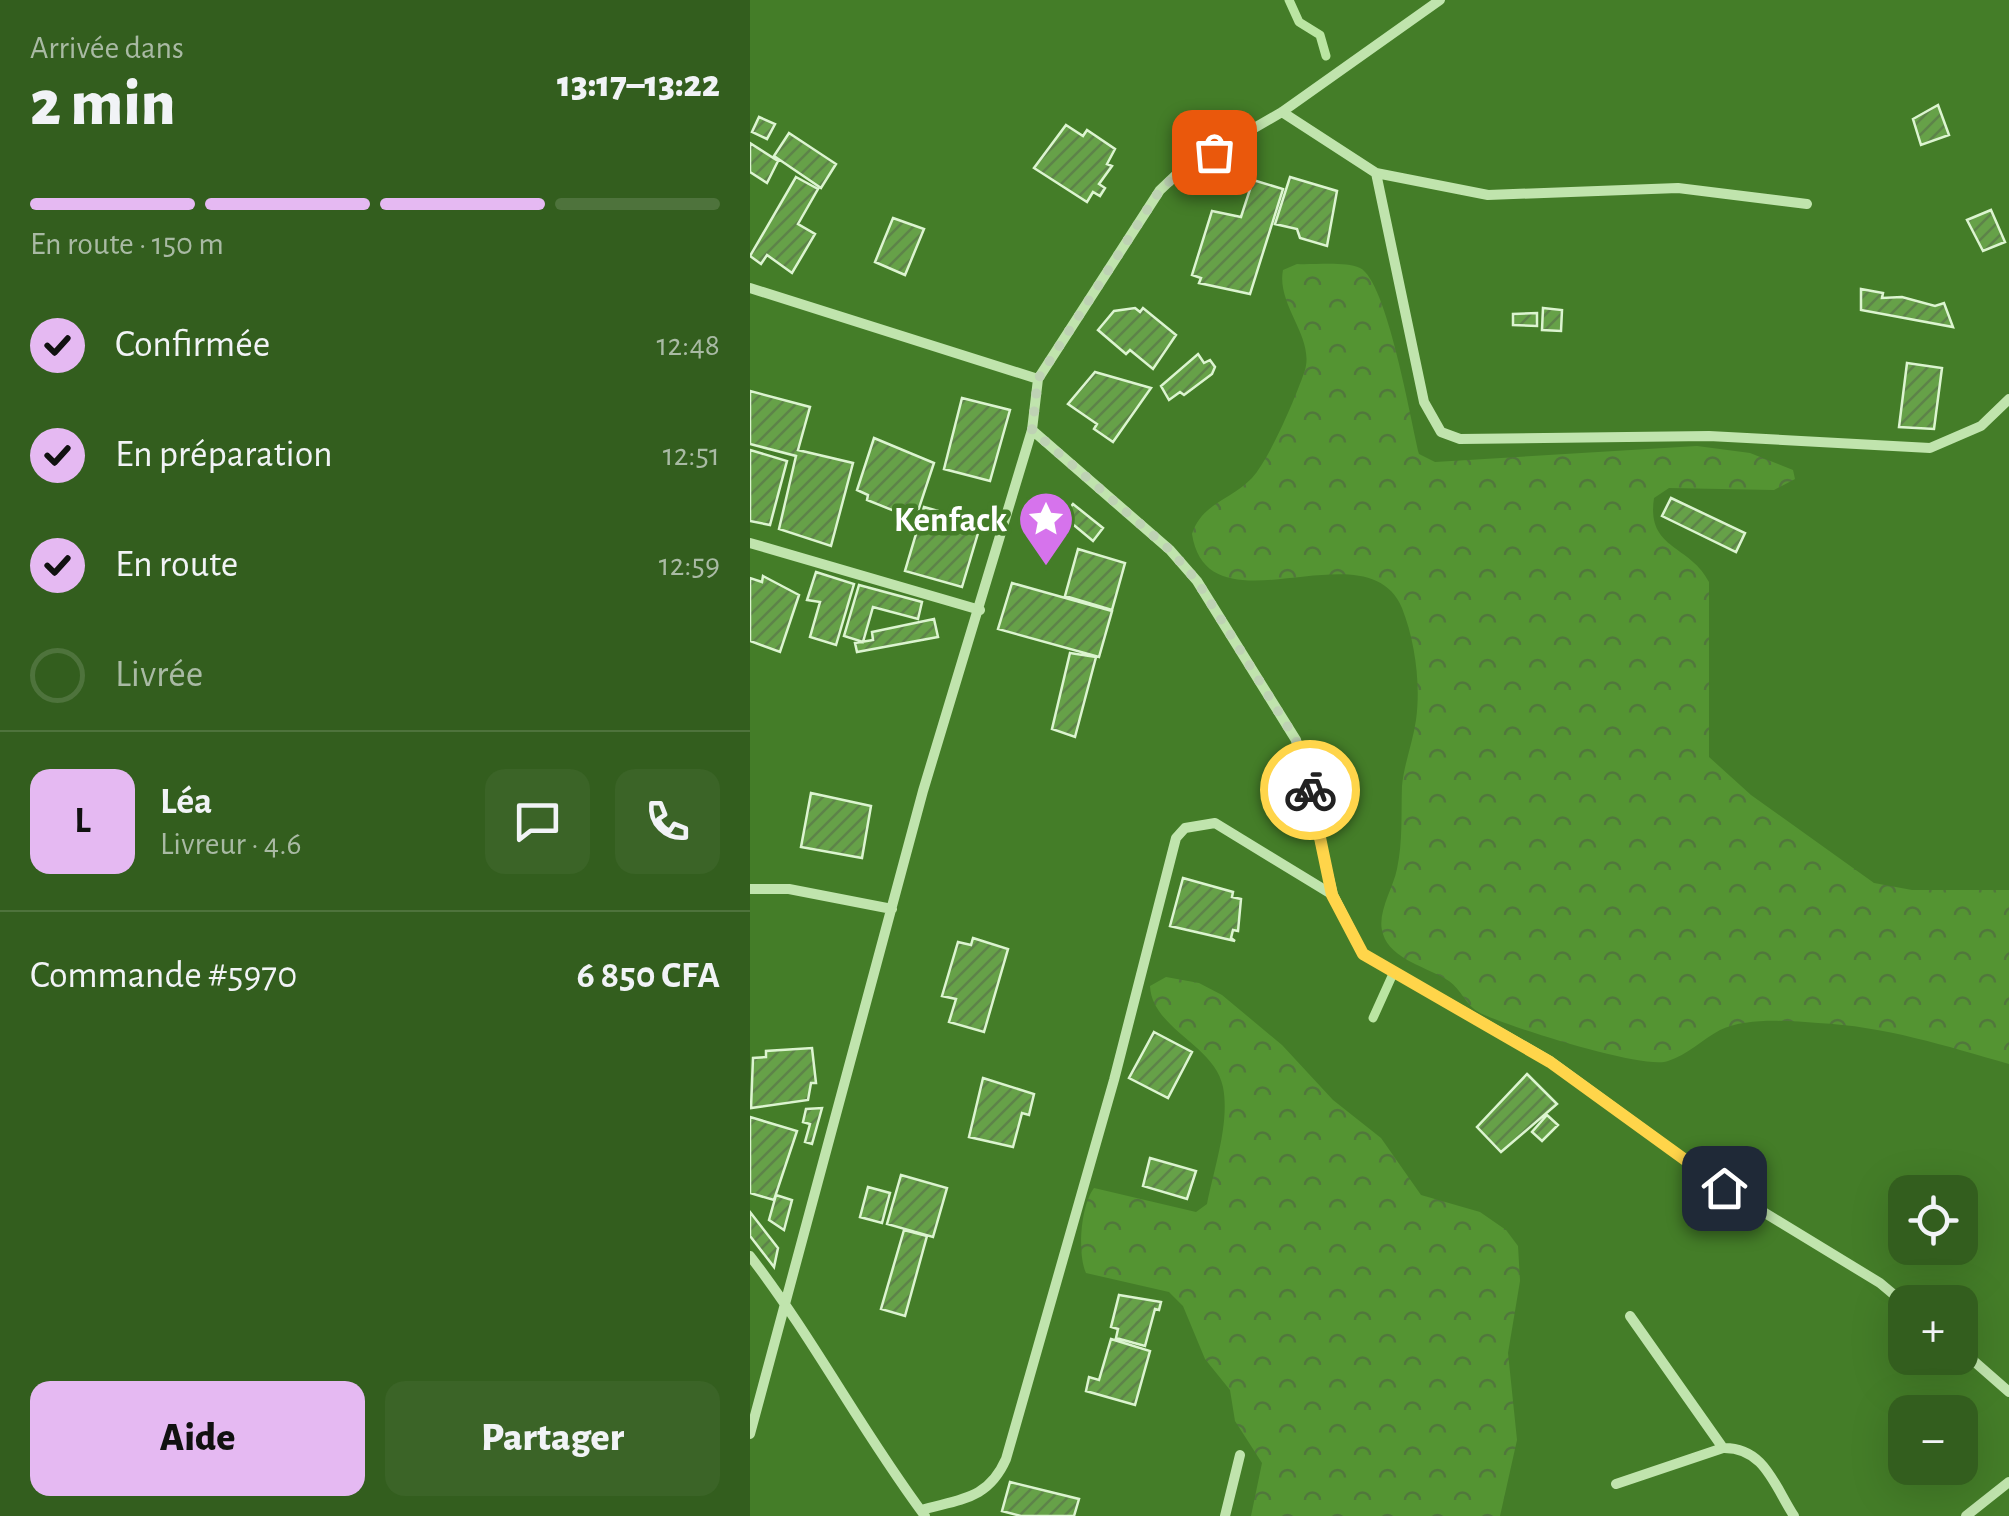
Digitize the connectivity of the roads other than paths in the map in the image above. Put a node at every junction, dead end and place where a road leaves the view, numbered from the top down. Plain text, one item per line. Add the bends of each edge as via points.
1 (1440, 0) edge
2 (1282, 112) junction
3 (1376, 173) junction
4 (1806, 204) dead end
5 (750, 288) edge
6 (1038, 379) junction
7 (2009, 400) edge
8 (1032, 430) junction
9 (750, 543) edge
10 (980, 610) junction
11 (750, 890) edge
12 (1332, 895) junction
13 (892, 908) junction
14 (750, 1256) edge
15 (1888, 1290) edge
16 (788, 1304) junction
17 (1630, 1316) dead end
18 (1978, 1365) edge
19 (2009, 1392) edge
20 (750, 1434) edge
21 (1723, 1448) junction
22 (1240, 1455) dead end
23 (2009, 1482) edge
24 (1616, 1484) dead end
25 (923, 1513) edge
26 (1225, 1516) edge
27 (1794, 1516) edge
28 (1966, 1516) edge

1 - 2 street
2 - 3 street
2 - 6 street via 1160,190
3 - 4 street via 1488,195 1645,187
3 - 7 street via 1424,402 1441,432 1460,440 1709,436 1930,448 1981,426
5 - 6 street
6 - 8 street
8 - 10 street
8 - 12 street via 1197,581 1296,740
9 - 10 street
10 - 13 street
11 - 13 street via 789,889
12 - 15 street via 1363,954 1550,1062 1724,1188
12 - 25 street via 1215,823 1184,828 1176,838 1006,1459 996,1481 978,1494
13 - 16 street
14 - 16 street
16 - 20 street
16 - 25 street
17 - 21 street
18 - 19 street
21 - 24 street
21 - 27 street via 1754,1452
22 - 26 street
23 - 28 street

